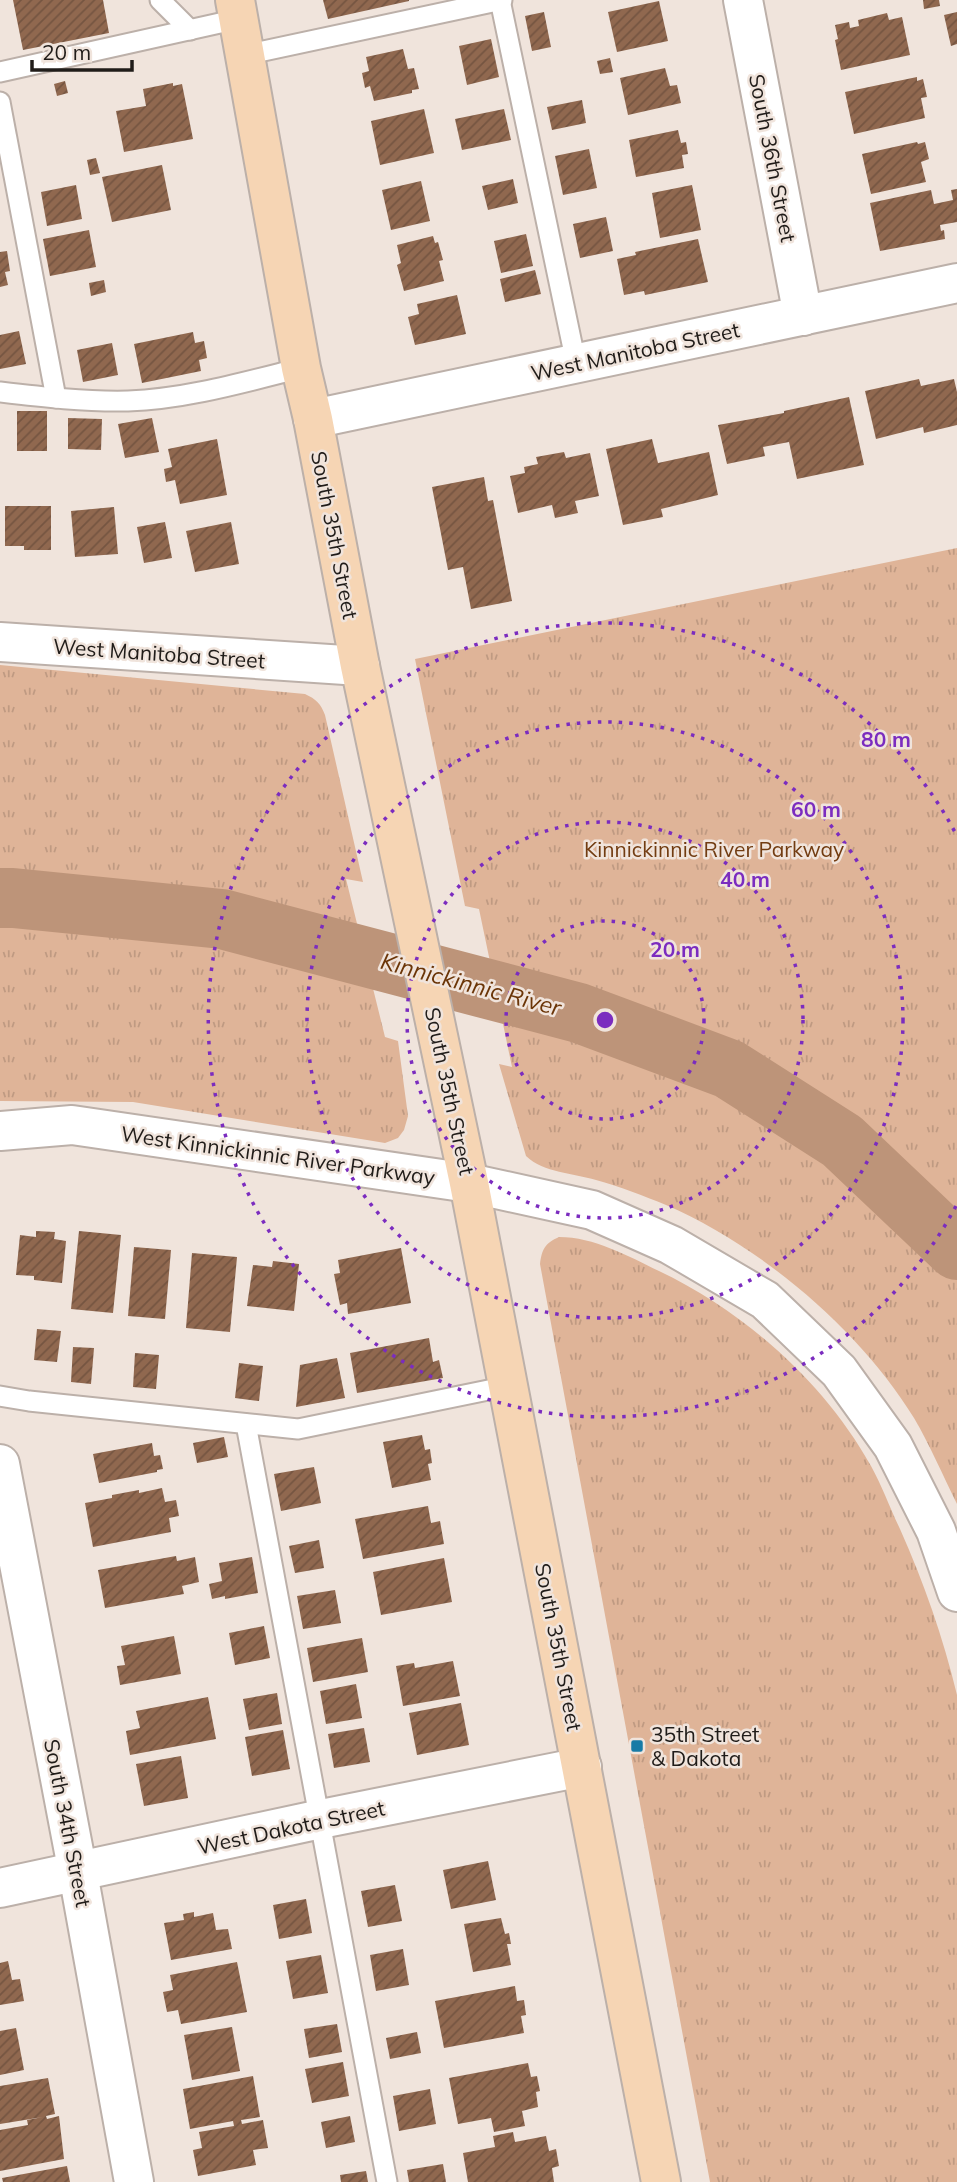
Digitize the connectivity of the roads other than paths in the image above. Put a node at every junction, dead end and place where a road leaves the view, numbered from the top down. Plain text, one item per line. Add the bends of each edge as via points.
1 (160, 0) edge
2 (501, 0) edge
3 (743, 0) edge
4 (239, 25) edge
5 (190, 30) junction
6 (0, 72) edge
7 (0, 102) edge
8 (957, 283) edge
9 (803, 316) junction
10 (576, 363) junction
11 (301, 369) junction
12 (0, 392) edge
13 (56, 398) junction
14 (313, 419) junction
15 (0, 642) edge
16 (360, 666) junction
17 (0, 1130) edge
18 (469, 1183) junction
19 (508, 1386) junction
20 (0, 1396) edge
21 (246, 1424) junction
22 (0, 1464) edge
23 (957, 1591) edge
24 (582, 1767) junction
25 (321, 1819) junction
26 (78, 1872) junction
27 (0, 1888) edge
28 (134, 2182) edge
29 (387, 2182) edge
30 (661, 2182) edge

1 - 5 lane
2 - 4 lane
2 - 10 lane
3 - 9 street, South 36th Street
4 - 5 lane
4 - 11 main road, South 35th Street
5 - 6 lane
7 - 13 lane
8 - 9 street, West Manitoba Street
9 - 10 street, West Manitoba Street
10 - 14 street, West Manitoba Street
11 - 13 lane via 185,395 128,401
11 - 14 main road, South 35th Street
12 - 13 lane
14 - 16 main road, South 35th Street
15 - 16 street, West Manitoba Street
16 - 18 main road, South 35th Street
17 - 18 street, West Kinnickinnic River Parkway via 72,1125
18 - 19 main road, South 35th Street
18 - 23 street, West Kinnickinnic River Parkway via 592,1210 671,1245 765,1300 839,1371 893,1446 936,1531
19 - 21 lane via 298,1429
19 - 24 main road, South 35th Street
20 - 21 lane
21 - 25 lane
22 - 26 street, South 34th Street
24 - 25 street, West Dakota Street
24 - 30 main road, South 35th Street
25 - 26 street, West Dakota Street
25 - 29 lane
26 - 27 street, West Dakota Street
26 - 28 street, South 34th Street

